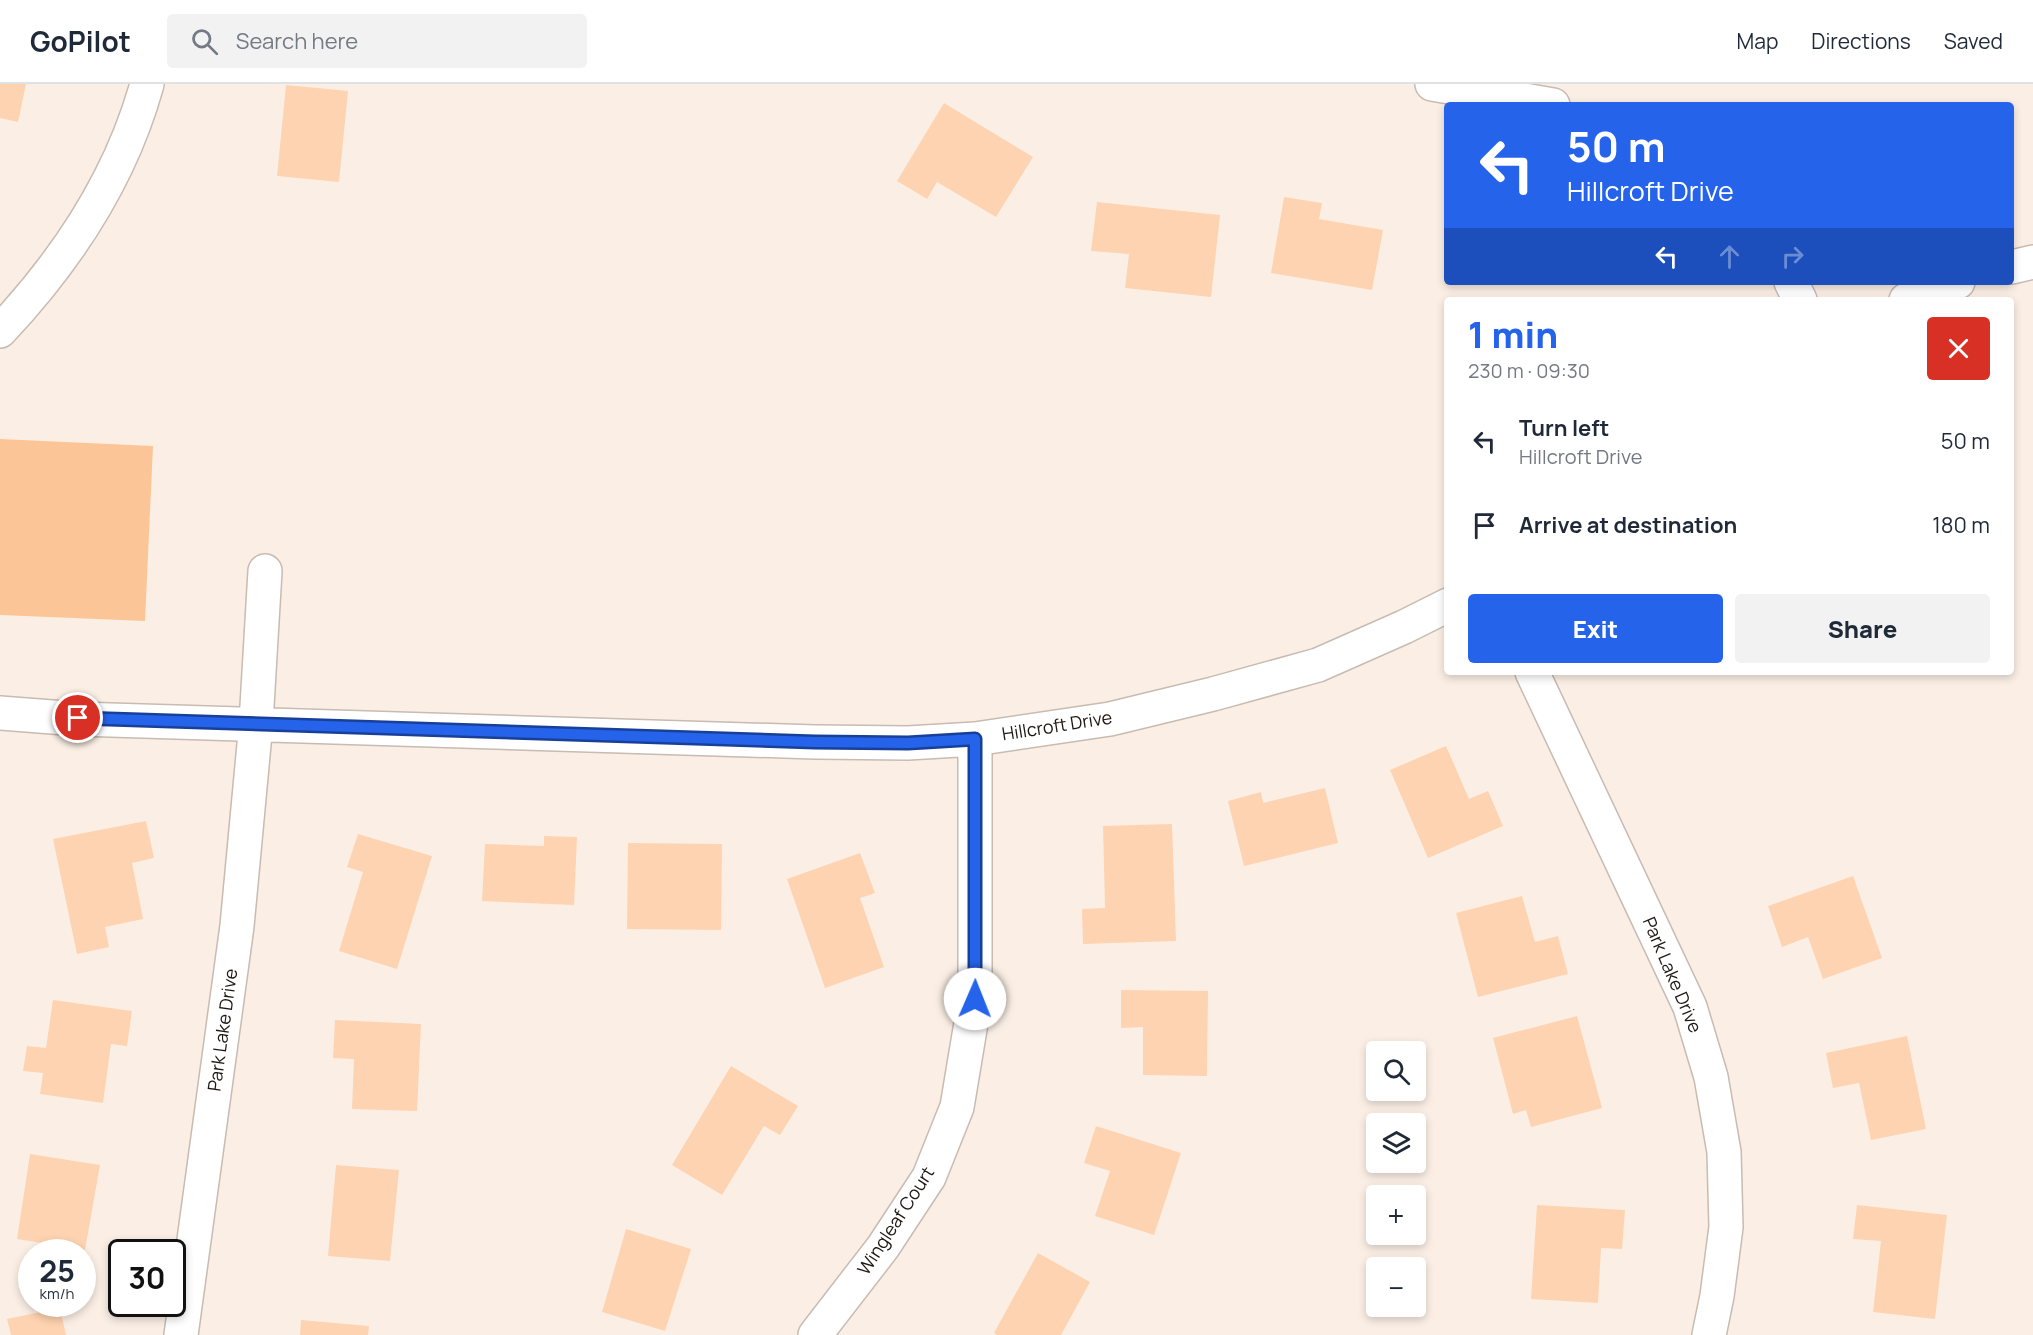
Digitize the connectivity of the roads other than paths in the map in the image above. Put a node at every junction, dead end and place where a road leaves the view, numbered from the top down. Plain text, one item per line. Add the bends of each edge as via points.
1 (147, 84) edge
2 (1432, 84) edge
3 (1510, 90) edge
4 (1544, 102) edge
5 (2033, 262) edge
6 (2014, 267) edge
7 (1949, 285) edge
8 (1915, 297) edge
9 (0, 331) edge
10 (265, 571) dead end
11 (1444, 607) edge
12 (1533, 675) edge
13 (0, 713) edge
14 (256, 723) junction
15 (975, 739) junction
16 (181, 1335) edge
17 (815, 1335) edge
18 (1709, 1335) edge

1 - 9 street via 110,178 83,226 44,282
2 - 3 street
3 - 4 street
5 - 6 street
7 - 8 street
10 - 14 street, Park Lake Drive
11 - 15 street, Hillcroft Drive via 1308,668 1110,719
12 - 18 street, Park Lake Drive via 1690,1006 1711,1077 1724,1152 1726,1227
13 - 14 street, Hillcroft Drive
14 - 15 street, Hillcroft Drive via 815,742
14 - 16 street, Park Lake Drive via 237,926
15 - 17 street, Wingleaf Court via 975,999 957,1107 929,1177 883,1247

